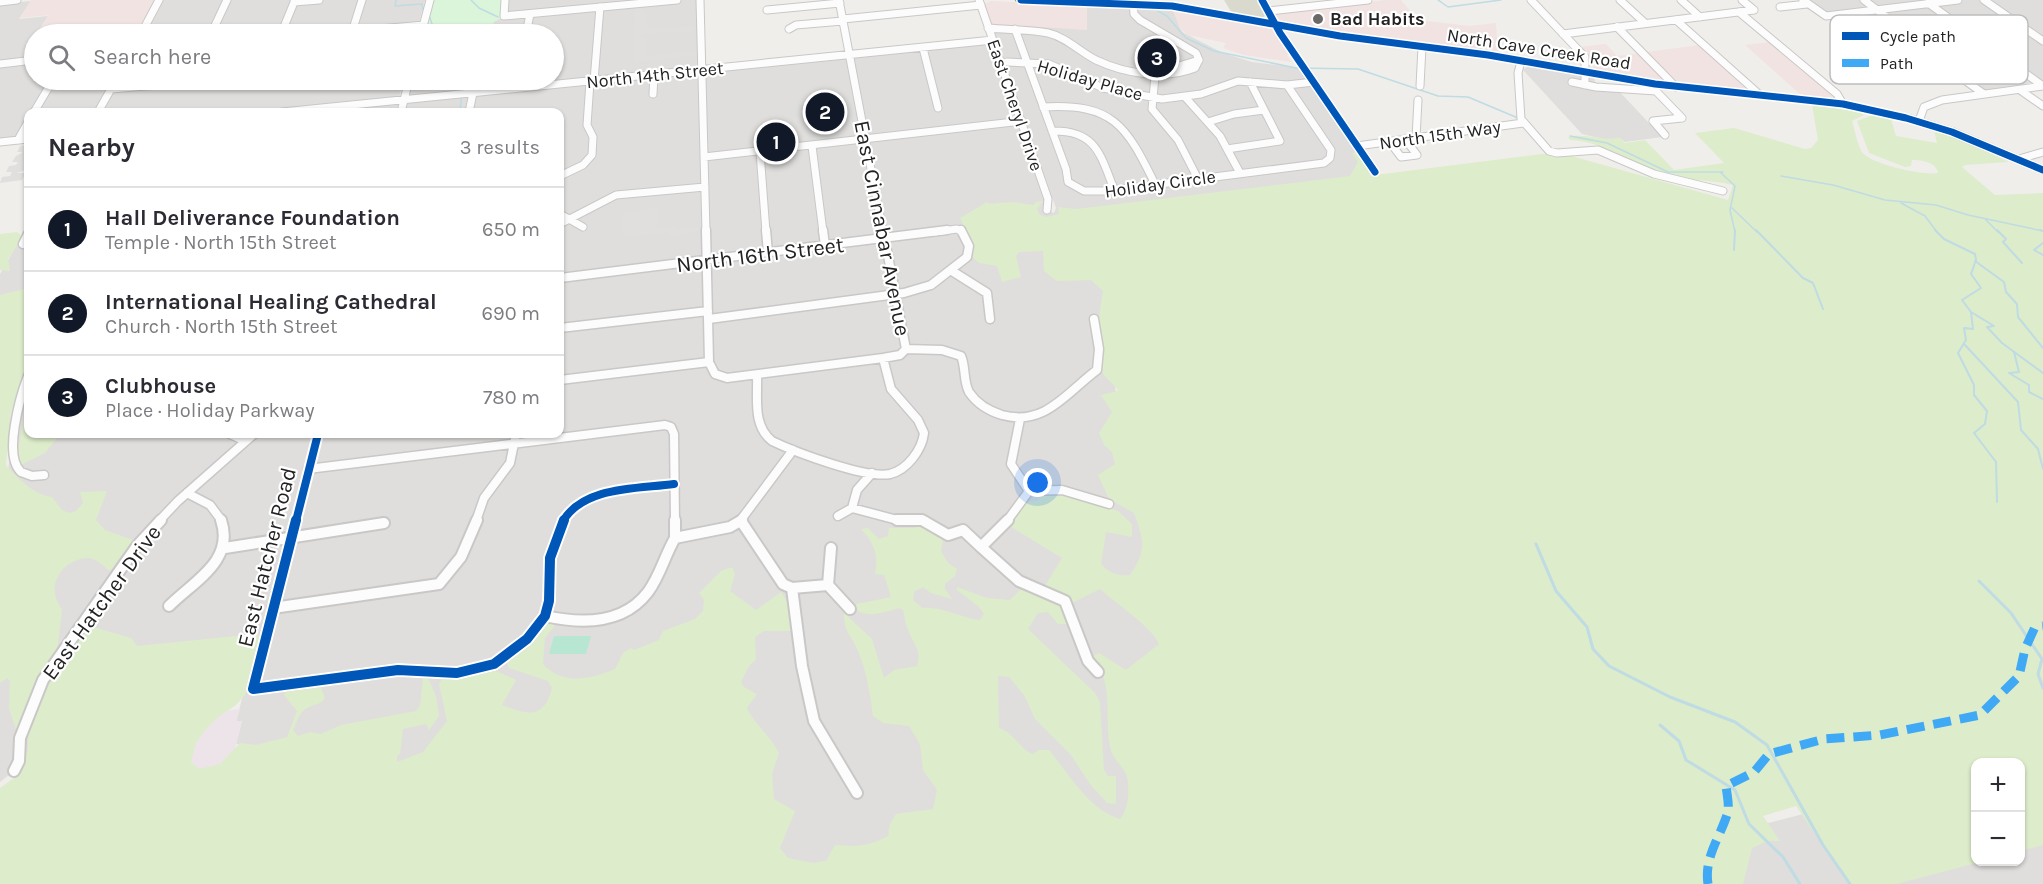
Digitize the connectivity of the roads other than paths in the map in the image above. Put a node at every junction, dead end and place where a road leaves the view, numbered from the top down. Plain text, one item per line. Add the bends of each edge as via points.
1 (17, 0) edge
2 (159, 0) edge
3 (227, 0) edge
4 (319, 0) edge
5 (362, 0) edge
6 (430, 0) edge
7 (505, 0) edge
8 (677, 0) edge
9 (700, 0) edge
10 (1021, 0) edge
11 (1262, 0) edge
12 (1368, 0) edge
13 (1531, 0) edge
14 (1620, 0) edge
15 (1682, 0) edge
16 (1742, 0) edge
17 (1864, 0) edge
18 (1958, 0) edge
19 (1984, 0) edge
20 (295, 1) edge
21 (840, 1) edge
22 (1131, 1) edge
23 (0, 2) edge
24 (635, 2) edge
25 (1805, 2) edge
26 (1926, 2) edge
27 (980, 3) edge
28 (1317, 3) edge
29 (600, 7) junction
30 (1780, 7) dead end
31 (767, 10) dead end
32 (1877, 10) junction
33 (1269, 11) junction
34 (1739, 12) junction
35 (530, 14) junction
36 (1834, 15) edge
37 (1884, 15) edge
38 (1944, 15) edge
39 (2006, 15) edge
40 (1830, 16) edge
41 (1700, 17) junction
42 (843, 20) junction
43 (1676, 20) junction
44 (1645, 23) junction
45 (146, 24) edge
46 (216, 24) edge
47 (285, 24) edge
48 (354, 24) edge
49 (423, 24) edge
50 (528, 24) edge
51 (1275, 25) junction
52 (1617, 27) junction
53 (988, 28) junction
54 (1015, 28) junction
55 (789, 29) dead end
56 (2028, 31) edge
57 (1563, 34) junction
58 (993, 40) junction
59 (2043, 41) edge
60 (1422, 47) junction
61 (923, 48) junction
62 (850, 56) junction
63 (1090, 56) junction
64 (1199, 60) junction
65 (24, 61) edge
66 (1521, 61) junction
67 (1007, 62) dead end
68 (1026, 62) junction
69 (3, 64) edge
70 (702, 71) junction
71 (1586, 72) junction
72 (0, 73) edge
73 (2028, 75) edge
74 (654, 76) junction
75 (1155, 76) junction
76 (592, 82) junction
77 (1250, 82) junction
78 (1314, 82) junction
79 (1572, 82) dead end
80 (1972, 84) edge
81 (564, 85) edge
82 (1287, 85) junction
83 (1585, 85) junction
84 (1420, 86) dead end
85 (2043, 86) edge
86 (1676, 87) junction
87 (47, 90) edge
88 (110, 90) edge
89 (407, 90) edge
90 (507, 90) edge
91 (2020, 90) junction
92 (473, 93) junction
93 (653, 94) dead end
94 (1984, 94) junction
95 (1760, 95) junction
96 (1185, 97) junction
97 (1152, 98) junction
98 (404, 100) junction
99 (1418, 100) dead end
100 (1844, 104) junction
101 (2043, 106) edge
102 (1043, 107) junction
103 (36, 108) edge
104 (100, 108) edge
105 (323, 108) edge
106 (402, 108) edge
107 (470, 108) edge
108 (938, 108) dead end
109 (1264, 110) junction
110 (1022, 121) junction
111 (1919, 121) junction
112 (1208, 122) junction
113 (1523, 123) junction
114 (24, 129) edge
115 (1052, 131) junction
116 (1665, 135) dead end
117 (1416, 138) junction
118 (24, 139) edge
119 (866, 139) junction
120 (1405, 139) junction
121 (18, 140) junction
122 (1389, 141) junction
123 (0, 142) edge
124 (812, 146) junction
125 (1357, 146) junction
126 (1227, 149) junction
127 (760, 152) junction
128 (2043, 152) edge
129 (704, 158) junction
130 (2019, 159) junction
131 (2043, 170) edge
132 (1375, 172) dead end
133 (1240, 173) junction
134 (564, 174) edge
135 (1198, 178) junction
136 (1155, 184) junction
137 (705, 187) junction
138 (1114, 189) junction
139 (1723, 191) dead end
140 (1047, 210) dead end
141 (564, 217) edge
142 (568, 220) junction
143 (564, 222) edge
144 (583, 227) dead end
145 (884, 238) junction
146 (24, 241) edge
147 (22, 244) dead end
148 (825, 246) junction
149 (768, 253) junction
150 (707, 262) junction
151 (952, 271) junction
152 (564, 278) edge
153 (895, 294) junction
154 (709, 314) junction
155 (990, 319) dead end
156 (1094, 319) dead end
157 (564, 328) edge
158 (903, 352) junction
159 (883, 358) junction
160 (709, 362) junction
161 (757, 375) junction
162 (564, 380) edge
163 (24, 388) edge
164 (1020, 418) junction
165 (564, 434) edge
166 (249, 438) edge
167 (317, 438) edge
168 (515, 438) edge
169 (792, 450) junction
170 (308, 469) junction
171 (872, 473) junction
172 (44, 475) dead end
173 (674, 484) junction
174 (1029, 491) junction
175 (187, 493) junction
176 (1109, 504) dead end
177 (852, 508) junction
178 (838, 516) dead end
179 (741, 521) junction
180 (384, 523) dead end
181 (291, 537) junction
182 (675, 538) junction
183 (981, 547) junction
184 (225, 548) junction
185 (831, 548) dead end
186 (828, 585) junction
187 (792, 588) junction
188 (170, 606) dead end
189 (273, 608) junction
190 (850, 609) dead end
191 (545, 616) junction
192 (1098, 672) dead end
193 (14, 771) dead end
194 (857, 794) dead end

1 - 23 street
2 - 45 street
3 - 46 street
4 - 20 street
5 - 48 street
6 - 49 street
7 - 35 street via 504,16
8 - 24 street
9 - 70 street
10 - 22 main road, North Cave Creek Road
11 - 33 street
12 - 28 street
13 - 57 street
14 - 44 street
15 - 41 street
16 - 34 street via 1754,10
17 - 32 street
18 - 26 street
19 - 39 street
20 - 47 street
21 - 31 street
21 - 42 street, East Cinnabar Avenue
22 - 51 main road, North Cave Creek Road
22 - 64 street via 1140,20 1196,53
24 - 29 street
25 - 30 street
25 - 40 street
26 - 32 street
26 - 38 street
27 - 42 street
27 - 53 street, East Cheryl Drive
28 - 33 street
29 - 35 street via 564,7
29 - 76 street
32 - 36 street
32 - 37 street
33 - 51 street
34 - 41 street
34 - 100 street
35 - 50 street
41 - 43 street
42 - 55 street
42 - 62 street, East Cinnabar Avenue
43 - 44 street
43 - 95 street
44 - 52 street
51 - 60 main road, North Cave Creek Road
51 - 78 street
52 - 57 street
52 - 86 street
53 - 54 street
53 - 58 street, East Cheryl Drive
54 - 63 street via 1062,38
54 - 68 street, Holiday Circle
56 - 59 street
57 - 71 street via 1586,57
58 - 61 street, North 14th Street
58 - 110 street, East Cheryl Drive
60 - 66 main road, North Cave Creek Road
60 - 84 street
61 - 62 street, North 14th Street
61 - 108 street
62 - 70 street, North 14th Street
62 - 119 street, East Cinnabar Avenue
63 - 64 street via 1155,70
63 - 75 street
64 - 75 street via 1191,70
65 - 69 street
66 - 71 main road, North Cave Creek Road
66 - 113 street via 1518,73
67 - 68 street, Holiday Place
68 - 97 street, Holiday Place via 1049,64 1092,84
68 - 102 street, Holiday Circle
69 - 72 street
70 - 74 street, North 14th Street
70 - 129 street
71 - 83 street
71 - 86 main road, North Cave Creek Road
73 - 85 street
74 - 76 street, North 14th Street
74 - 93 street
75 - 97 street
76 - 81 street, North 14th Street
76 - 134 street via 587,125 593,136 592,155
77 - 82 street, Holiday Place
77 - 96 street, Holiday Place via 1233,81
77 - 109 street
78 - 82 street, Holiday Place
78 - 125 street
79 - 83 street
80 - 94 street
82 - 133 street, Holiday Circle via 1328,145 1330,158 1312,166
83 - 116 street via 1656,91 1682,118 1653,121
85 - 91 street
86 - 95 main road, North Cave Creek Road
87 - 103 street
88 - 104 street
89 - 98 street
90 - 92 street, North 14th Street
91 - 94 street
91 - 101 street
92 - 98 street, North 14th Street
92 - 107 street
94 - 111 street via 1931,103 1922,110
95 - 100 main road, North Cave Creek Road
96 - 97 street, Holiday Place
96 - 112 street
97 - 135 street via 1152,109 1178,140
98 - 105 street, North 14th Street
98 - 106 street
99 - 117 street
100 - 111 main road, North Cave Creek Road
102 - 115 street, Holiday Circle
102 - 136 street via 1083,106 1113,118 1137,145
109 - 112 street
109 - 126 street via 1280,141
110 - 119 street
110 - 140 street, East Cheryl Drive via 1050,204
111 - 130 main road, North Cave Creek Road
112 - 126 street
113 - 117 street, North 15th Way
113 - 139 street via 1553,152 1598,150 1654,174
114 - 121 street
115 - 138 street via 1075,130 1084,135 1103,158
115 - 138 street, Holiday Circle via 1072,186 1095,193
117 - 120 street, North 15th Way
118 - 121 street
119 - 124 street
119 - 145 street, East Cinnabar Avenue
120 - 122 street, North 15th Way
120 - 122 street via 1418,155 1401,157
121 - 123 street
122 - 125 street, North 15th Way
124 - 127 street
124 - 148 street
125 - 132 street
126 - 133 street
127 - 129 street
127 - 149 street
128 - 130 street
129 - 137 street
130 - 131 main road, North Cave Creek Road
133 - 135 street, Holiday Circle
135 - 136 street, Holiday Circle
136 - 138 street, Holiday Circle
137 - 142 street via 616,195
137 - 150 street
141 - 142 street
142 - 143 street
142 - 144 street
145 - 148 street, North 16th Street
145 - 151 street, North 16th Street via 960,229 970,250
145 - 153 street, East Cinnabar Avenue
146 - 147 street
148 - 149 street, North 16th Street
149 - 150 street, North 16th Street
150 - 152 street, North 16th Street
150 - 154 street
151 - 153 street via 931,285
151 - 155 street via 987,293
153 - 154 street
153 - 158 street, East Cinnabar Avenue
154 - 157 street
154 - 160 street
156 - 164 street via 1099,349 1097,370 1055,407
158 - 159 street
158 - 164 street, East Cinnabar Avenue via 942,350 961,356 966,364 969,391 980,404 999,415
159 - 161 street
159 - 171 street via 896,397 920,420 924,430 921,446 899,472
160 - 161 street via 719,378
160 - 162 street
161 - 169 street via 762,430 769,439
163 - 172 street via 13,455 15,466 32,477
164 - 174 street via 1009,466 1013,476
165 - 173 street via 669,426 674,434
166 - 175 street, East Hatcher Drive
167 - 170 street, East Hatcher Road
168 - 170 street
168 - 189 street via 510,463 479,508 470,540 439,584
169 - 171 street
169 - 179 street
170 - 181 street, East Hatcher Road
171 - 177 street via 856,490
173 - 182 street
173 - 191 street via 592,496 572,507 550,558
174 - 176 street via 1062,490
174 - 183 street via 1007,522
175 - 184 street via 216,508
175 - 193 street, East Hatcher Drive via 136,546 43,680 20,738 19,761
177 - 178 street
177 - 183 street via 902,522 922,520 948,535 963,530
179 - 182 street via 730,527
179 - 187 street via 783,584
180 - 181 street
181 - 184 street
181 - 189 street, East Hatcher Road
182 - 191 street via 646,595 621,614 581,622
183 - 192 street via 1019,582 1065,601 1088,661
184 - 188 street via 214,565
185 - 186 street
186 - 187 street
186 - 190 street
187 - 194 street via 802,666 816,727
189 - 191 street, East Hatcher Road via 253,689 398,670 471,671 494,664 515,650

